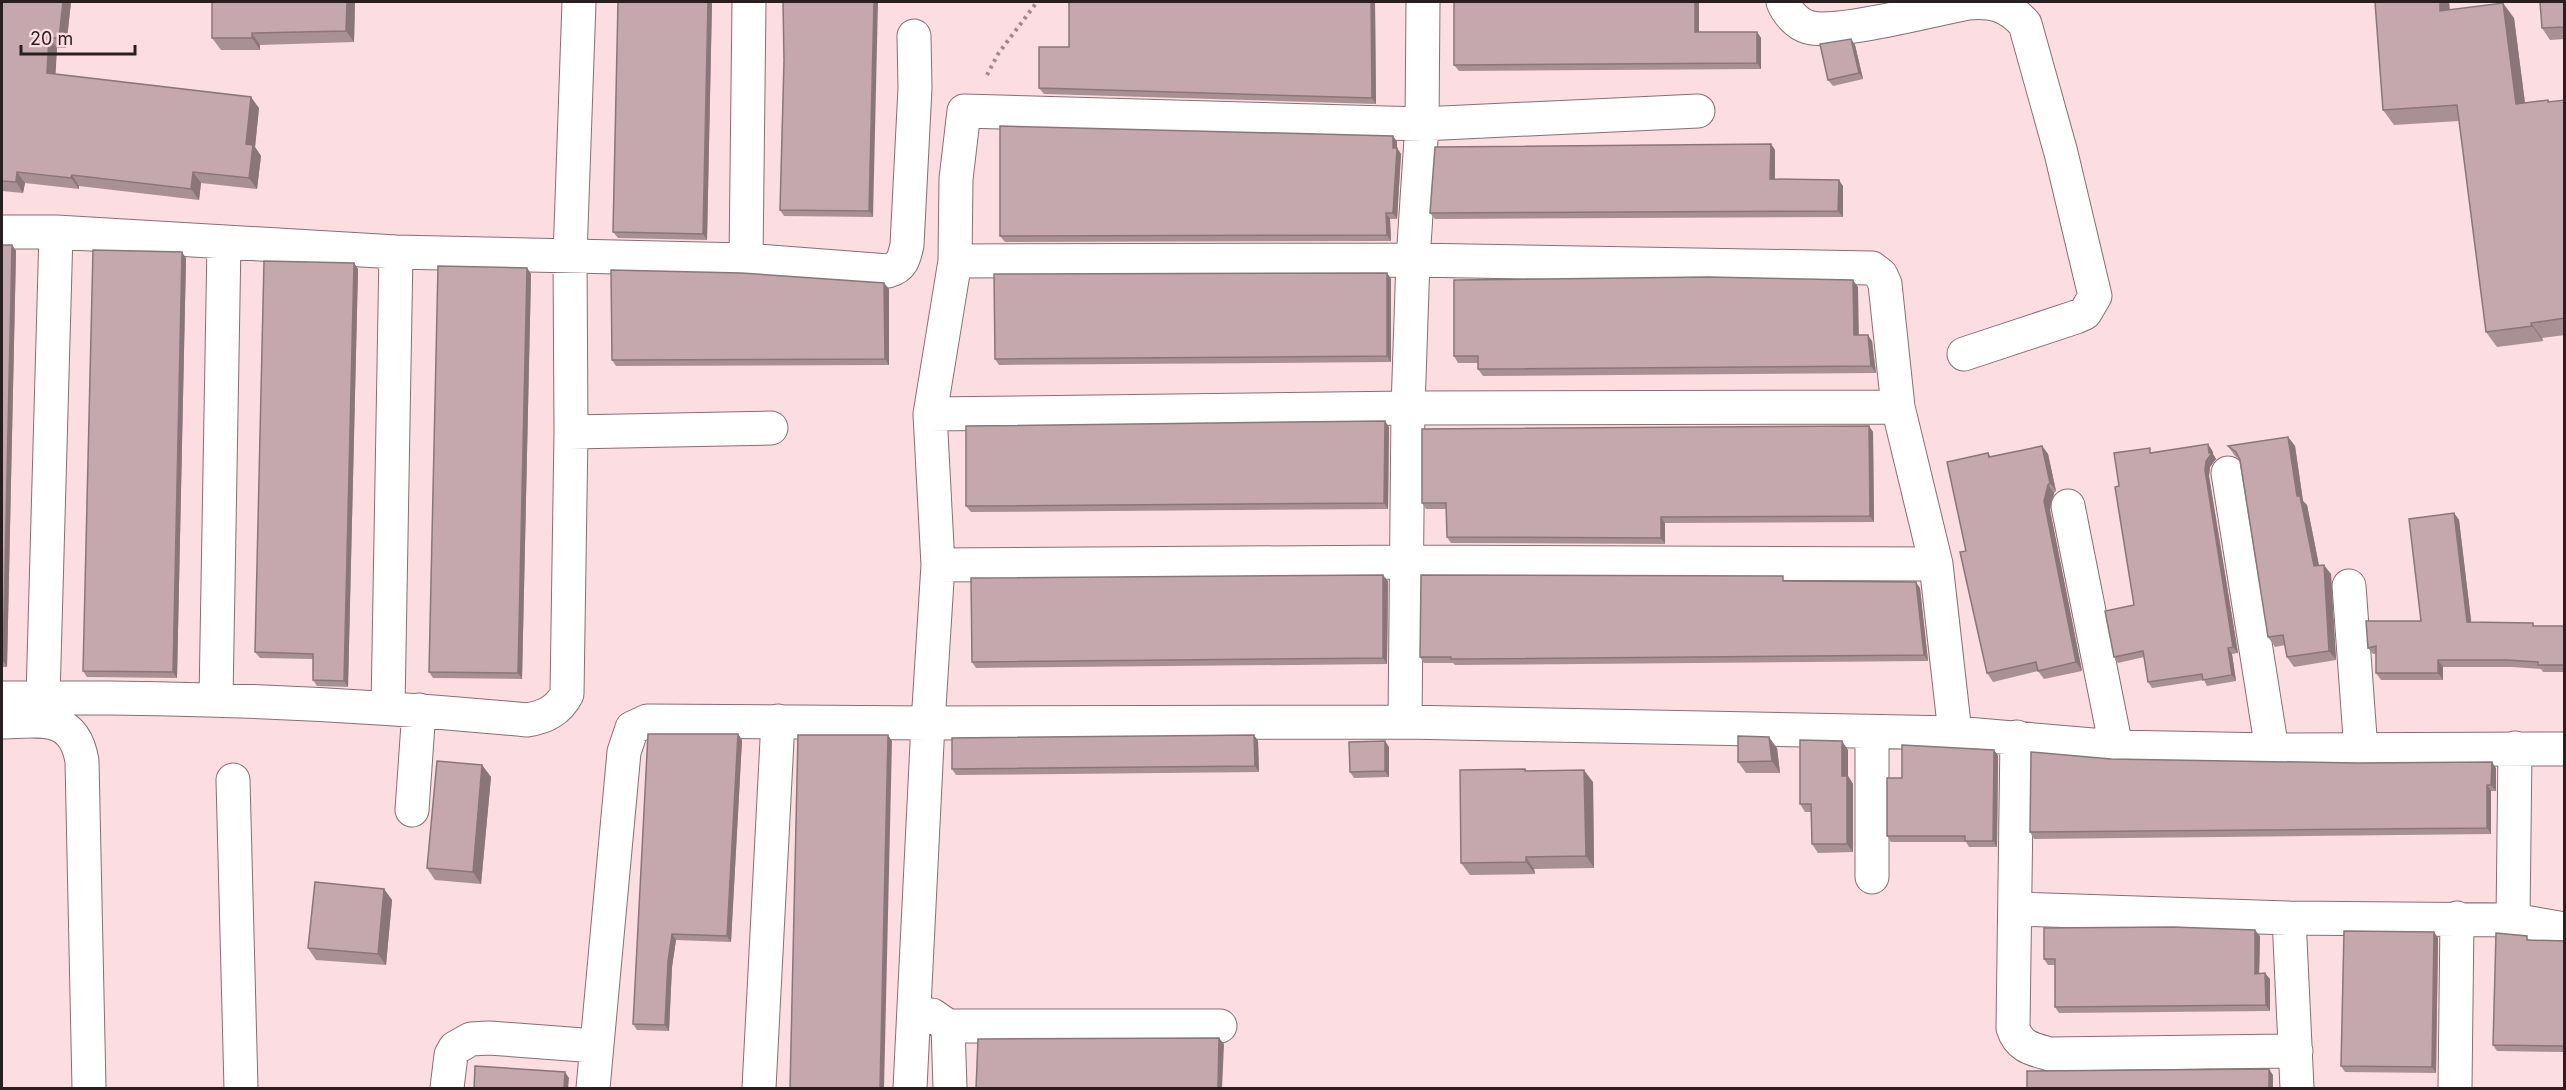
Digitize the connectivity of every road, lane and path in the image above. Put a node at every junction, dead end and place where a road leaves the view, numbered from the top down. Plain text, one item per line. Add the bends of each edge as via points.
1 (579, 2) edge
2 (749, 2) edge
3 (1037, 2) edge
4 (1423, 2) edge
5 (1783, 2) edge
6 (914, 36) dead end
7 (964, 111) junction
8 (1698, 111) dead end
9 (1422, 124) junction
10 (2, 232) edge
11 (56, 232) junction
12 (224, 242) junction
13 (396, 252) junction
14 (570, 256) junction
15 (746, 260) junction
16 (1413, 260) junction
17 (955, 261) junction
18 (1964, 354) dead end
19 (1898, 407) junction
20 (1408, 408) junction
21 (930, 414) junction
22 (771, 428) dead end
23 (571, 432) junction
24 (2228, 473) dead end
25 (2068, 506) dead end
26 (1408, 562) junction
27 (1936, 564) junction
28 (938, 565) junction
29 (2349, 586) dead end
30 (43, 697) junction
31 (2, 698) edge
32 (216, 699) junction
33 (404, 709) junction
34 (778, 721) junction
35 (2, 722) edge
36 (1405, 722) junction
37 (928, 723) junction
38 (1872, 732) junction
39 (1955, 732) junction
40 (2017, 737) junction
41 (2116, 747) junction
42 (2515, 748) junction
43 (2565, 749) edge
44 (2272, 750) junction
45 (2361, 751) junction
46 (233, 780) dead end
47 (412, 810) dead end
48 (1872, 877) dead end
49 (2015, 909) junction
50 (2289, 918) junction
51 (2457, 918) junction
52 (2513, 920) junction
53 (2565, 929) edge
54 (915, 1005) junction
55 (948, 1026) junction
56 (1220, 1026) dead end
57 (596, 1046) junction
58 (2296, 1051) junction
59 (89, 1089) edge
60 (241, 1089) edge
61 (447, 1089) edge
62 (593, 1089) edge
63 (759, 1089) edge
64 (910, 1089) edge
65 (950, 1089) edge
66 (2297, 1089) edge
67 (2455, 1089) edge

1 - 14 street
2 - 15 street
3 - 7 path via 998,54 979,92
4 - 9 street
5 - 18 street via 1796,20 1808,28 1832,30 1987,2 2014,11 2025,24 2096,296 2085,313 2076,317
6 - 15 street via 915,88 904,260 897,269 888,271
7 - 9 street
7 - 17 street via 956,179
8 - 9 street
9 - 16 street
10 - 11 street
11 - 12 street
11 - 30 street
12 - 13 street
12 - 32 street
13 - 14 street
13 - 33 street
14 - 15 street
14 - 23 street
16 - 17 street
16 - 19 street via 1872,268 1884,284
16 - 20 street
17 - 21 street
19 - 20 street
19 - 27 street
20 - 21 street
20 - 26 street
21 - 28 street
22 - 23 street
23 - 33 street via 567,694 561,705 543,718 527,720
24 - 44 street
25 - 41 street
26 - 27 street
26 - 28 street
26 - 36 street
27 - 39 street
28 - 37 street
29 - 45 street
30 - 31 street
30 - 32 street
32 - 33 street
33 - 47 street
34 - 37 street
34 - 57 street via 647,721 632,728 624,752
34 - 63 street
35 - 59 street via 58,724 72,734 79,746
36 - 37 street
36 - 38 street
37 - 54 street
38 - 39 street
38 - 48 street
39 - 40 street
40 - 41 street
40 - 49 street
41 - 44 street
42 - 43 street
42 - 45 street
42 - 52 street
44 - 45 street
46 - 60 street
49 - 50 street
49 - 58 street via 2013,1028 2017,1039 2027,1048 2049,1054
50 - 51 street
50 - 58 street
51 - 52 street
51 - 67 street
52 - 53 street
54 - 55 street
54 - 64 street
55 - 56 street
55 - 65 street
57 - 61 street via 471,1039 451,1055
57 - 62 street
58 - 66 street

